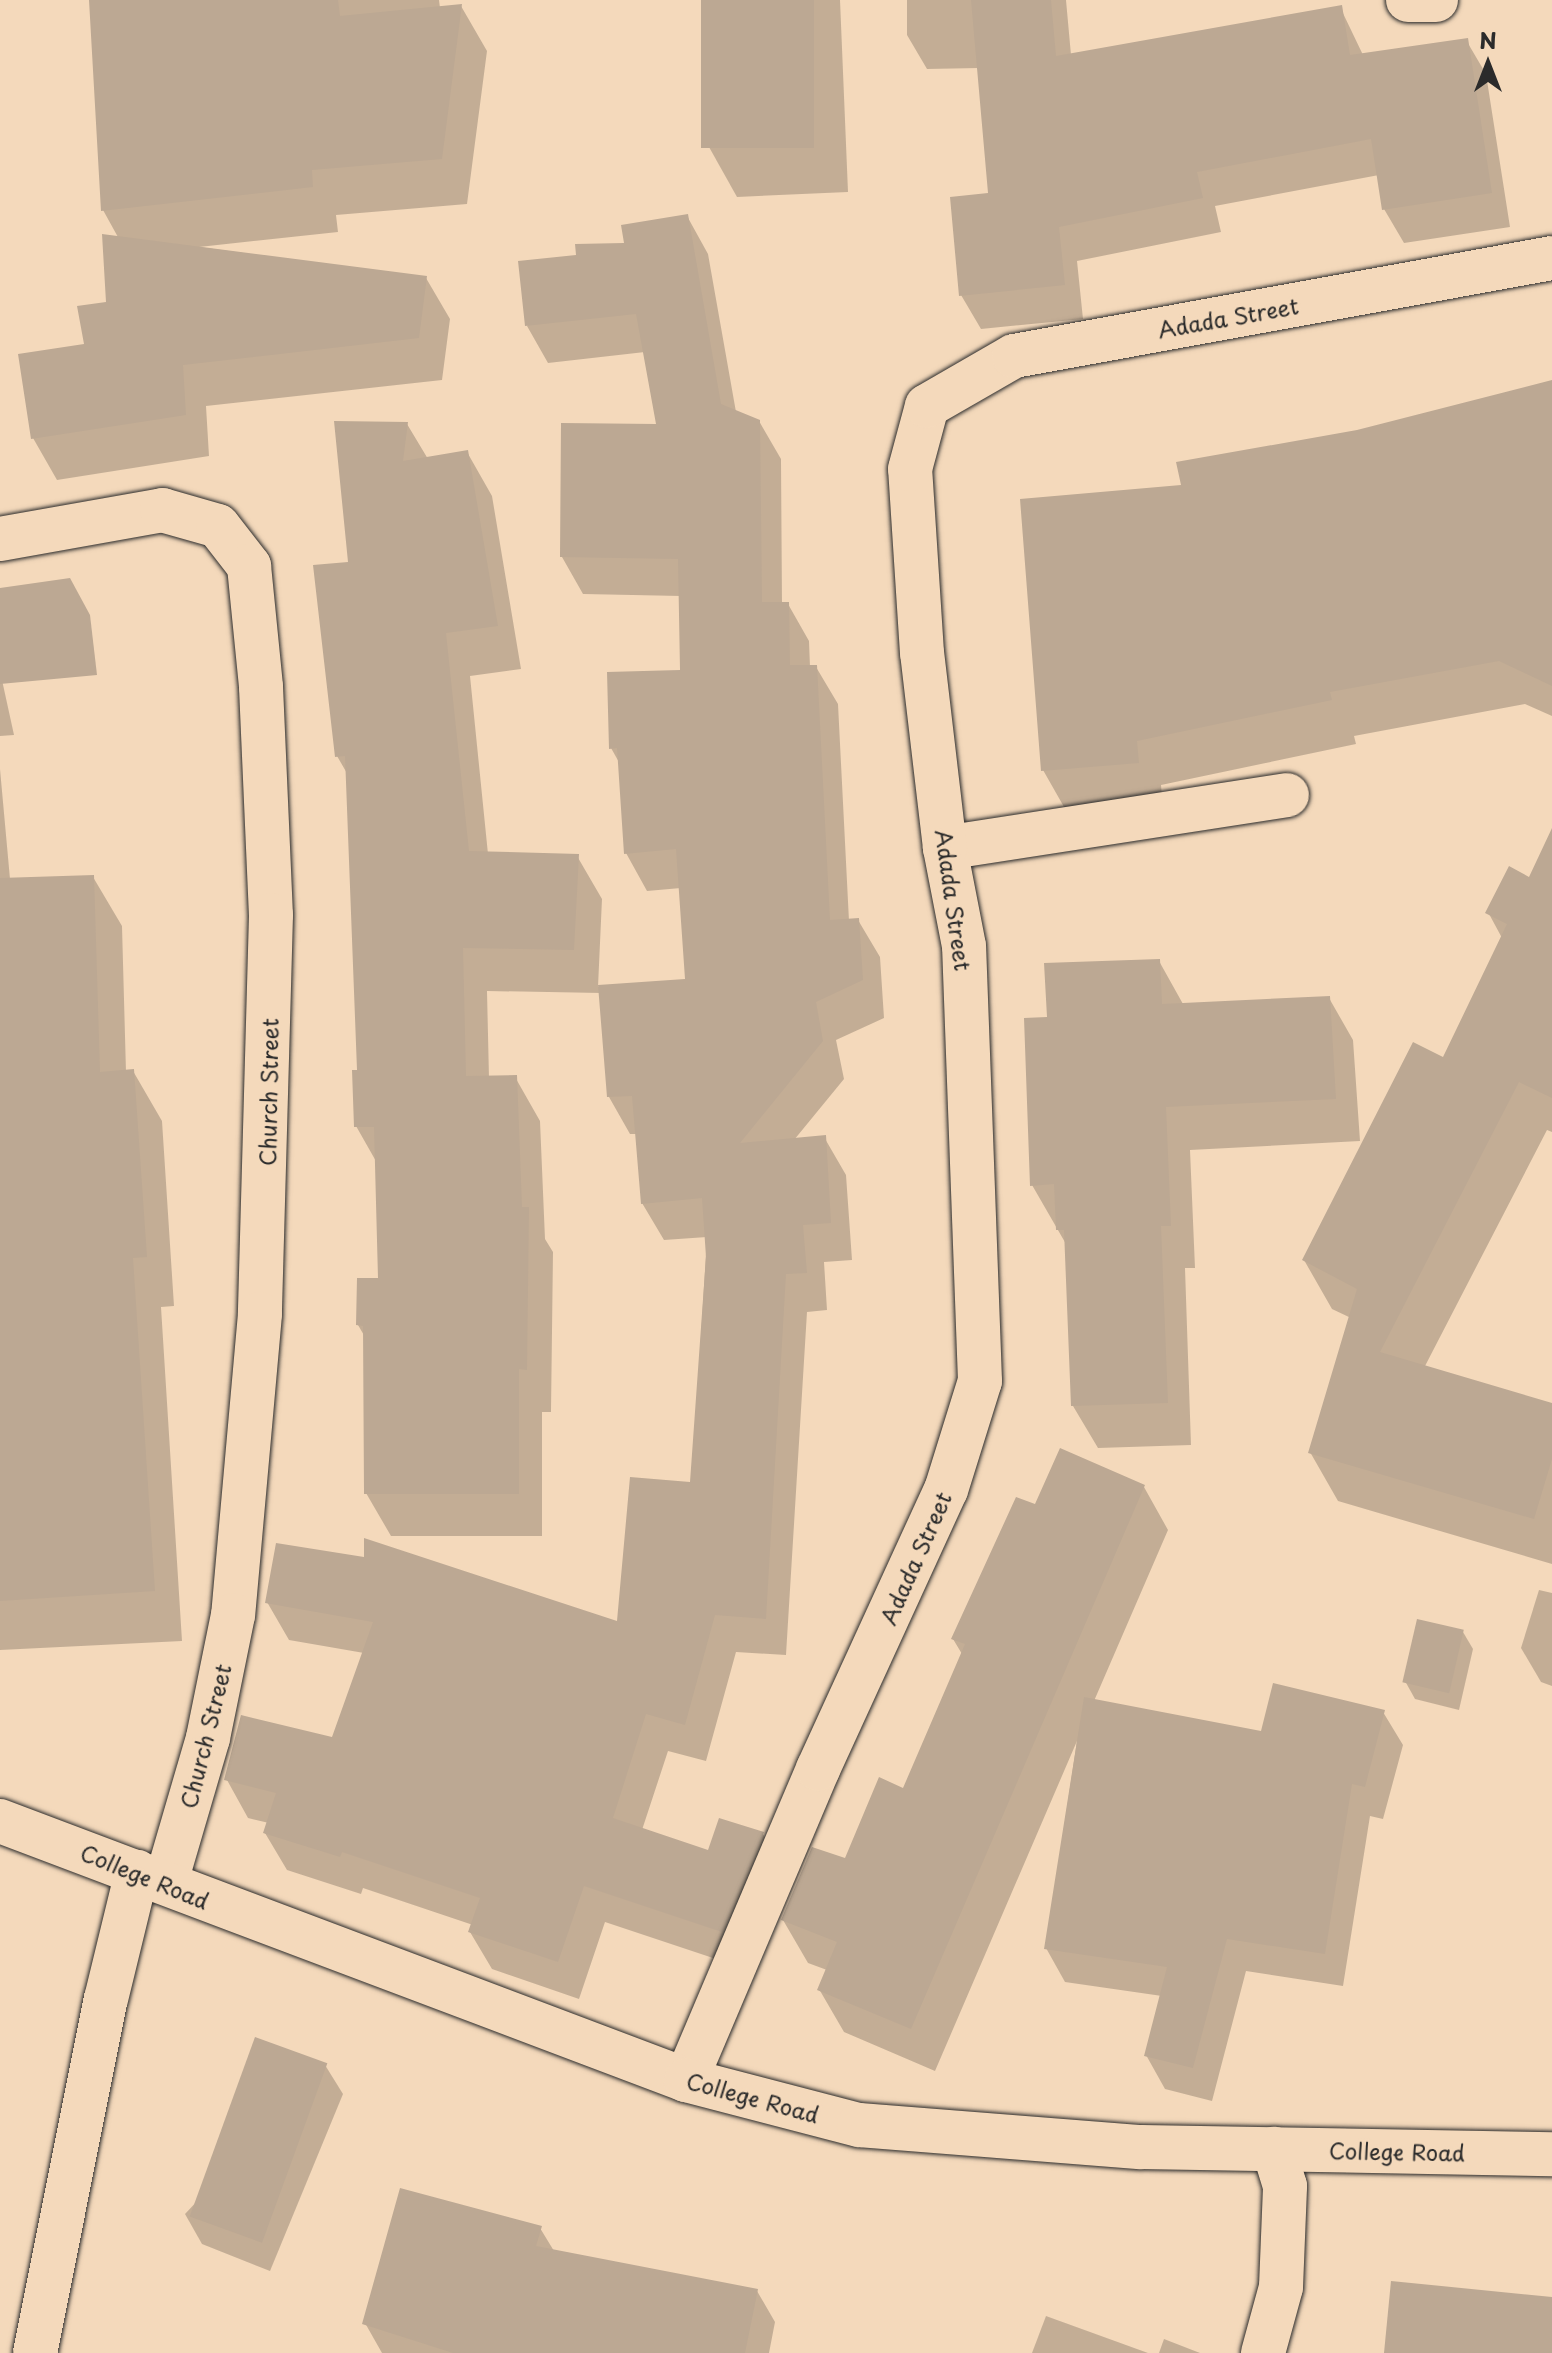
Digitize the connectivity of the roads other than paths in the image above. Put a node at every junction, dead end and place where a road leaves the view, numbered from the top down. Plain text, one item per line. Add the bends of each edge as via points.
1 (1408, 0) edge
2 (1436, 0) edge
3 (1552, 258) edge
4 (0, 539) edge
5 (1287, 795) dead end
6 (945, 848) junction
7 (0, 1821) edge
8 (151, 1877) junction
9 (686, 2080) junction
10 (1274, 2149) junction
11 (1552, 2154) edge
12 (35, 2353) edge
13 (1263, 2353) edge

1 - 2 street
3 - 6 street, Adada Street via 1014,356 927,406 910,469 922,653
4 - 8 street, Church Street via 162,510 218,526 249,566 261,687 271,915 260,1314 233,1615 208,1738
5 - 6 street
6 - 9 street, Adada Street via 964,946 980,1381 946,1490 818,1769
7 - 8 street, College Road
8 - 9 street, College Road
8 - 12 street, Church Street via 103,2013
9 - 10 street, College Road via 859,2125 1141,2147
10 - 11 street, College Road
10 - 13 street via 1285,2186 1281,2287

